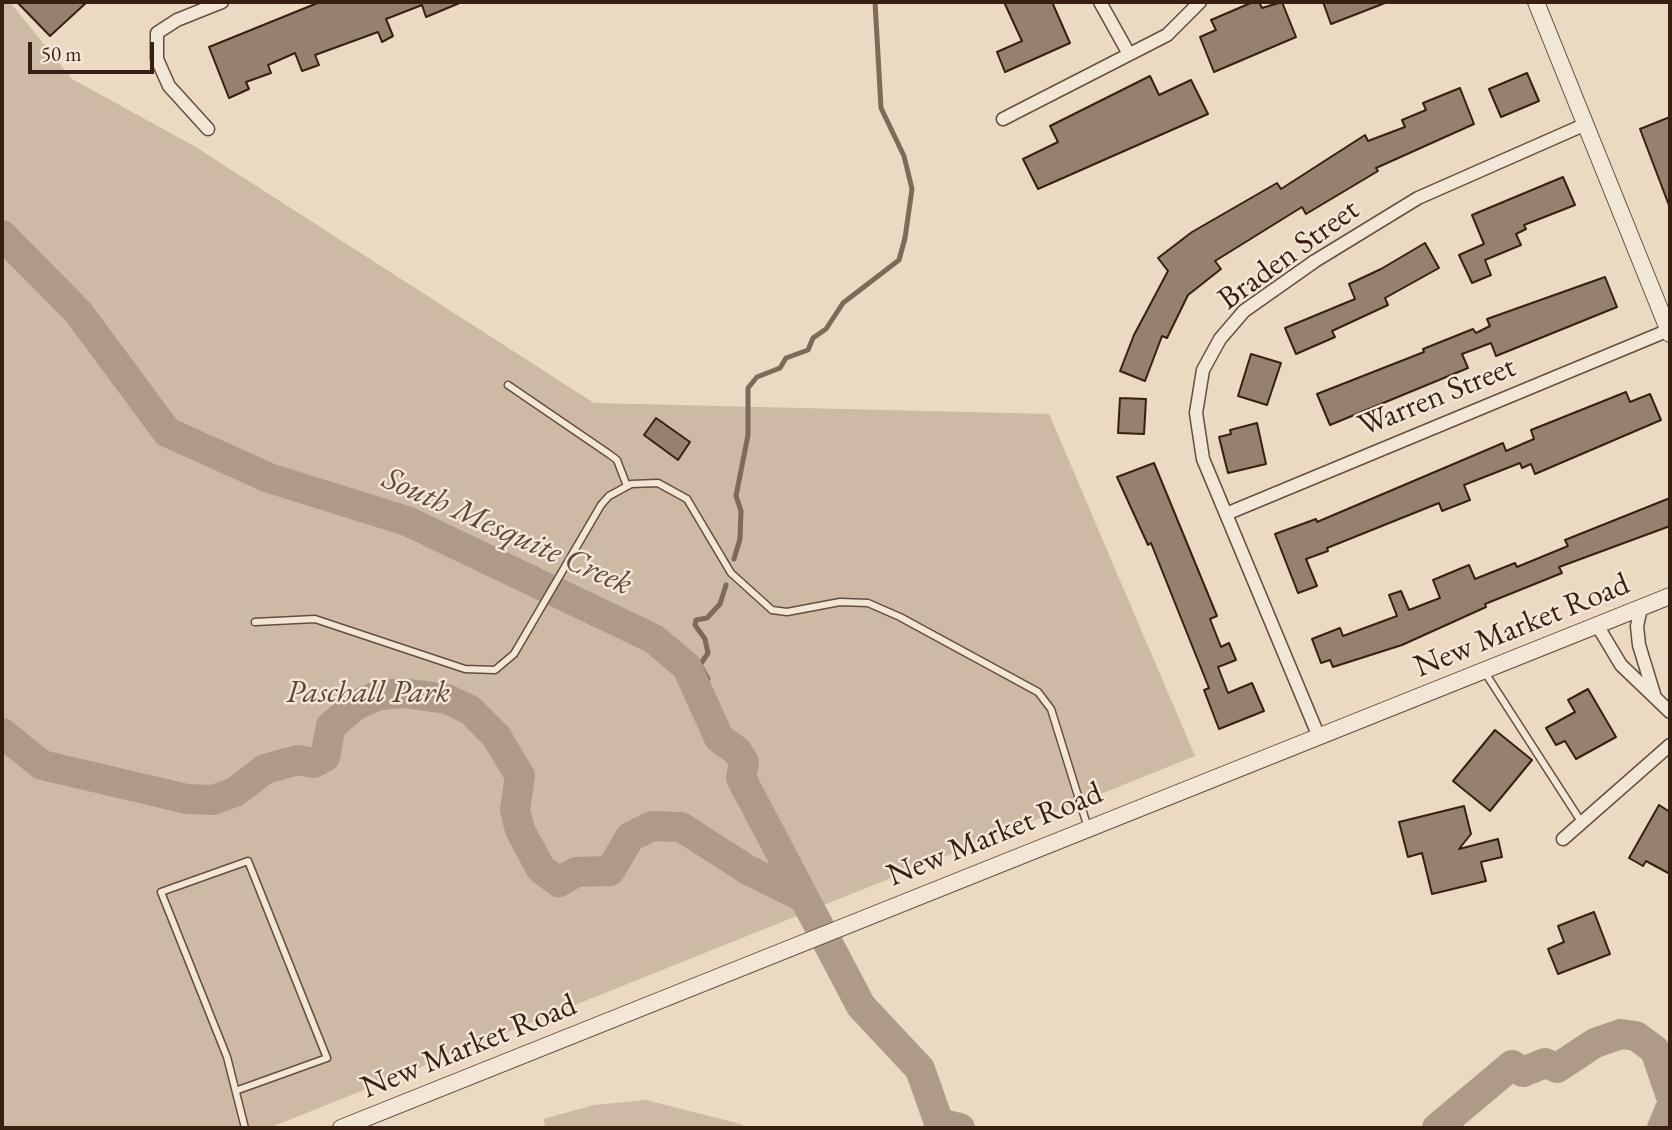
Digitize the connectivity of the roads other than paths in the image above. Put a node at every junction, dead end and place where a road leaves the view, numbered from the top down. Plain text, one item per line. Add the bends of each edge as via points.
1 (222, 2) edge
2 (1100, 2) edge
3 (1200, 2) edge
4 (1536, 2) edge
5 (1129, 54) junction
6 (1003, 119) dead end
7 (1586, 124) junction
8 (208, 129) dead end
9 (1670, 332) edge
10 (508, 385) dead end
11 (627, 486) junction
12 (1226, 514) junction
13 (1670, 596) edge
14 (1641, 608) junction
15 (255, 622) dead end
16 (1597, 625) junction
17 (1484, 671) junction
18 (1654, 694) junction
19 (1670, 712) edge
20 (1319, 737) junction
21 (1670, 745) edge
22 (1581, 823) junction
23 (1088, 828) junction
24 (1563, 839) dead end
25 (238, 1090) junction
26 (245, 1128) edge
27 (341, 1128) edge

1 - 8 street via 157,33 157,59 169,86
2 - 5 street
3 - 5 street via 1167,35
4 - 7 street
5 - 6 street
7 - 9 street
7 - 12 street, Braden Street via 1419,198 1315,261 1244,312 1220,339 1203,370 1196,413 1203,459
9 - 12 street, Warren Street
10 - 11 lane via 617,460
11 - 15 lane via 609,496 592,516 514,654 495,670 465,669 315,619
11 - 23 lane via 658,483 687,499 731,573 772,610 868,603 1038,692 1051,709
12 - 20 street, Braden Street
13 - 14 street, New Market Road
14 - 16 street, New Market Road
14 - 18 street via 1639,645
16 - 17 street, New Market Road
16 - 18 street via 1621,665
17 - 20 street, New Market Road
17 - 22 lane
18 - 19 street
20 - 23 street, New Market Road
21 - 22 street
22 - 24 street
23 - 27 street, New Market Road
25 - 25 lane via 161,892 248,861 327,1058
25 - 26 lane via 237,1106

